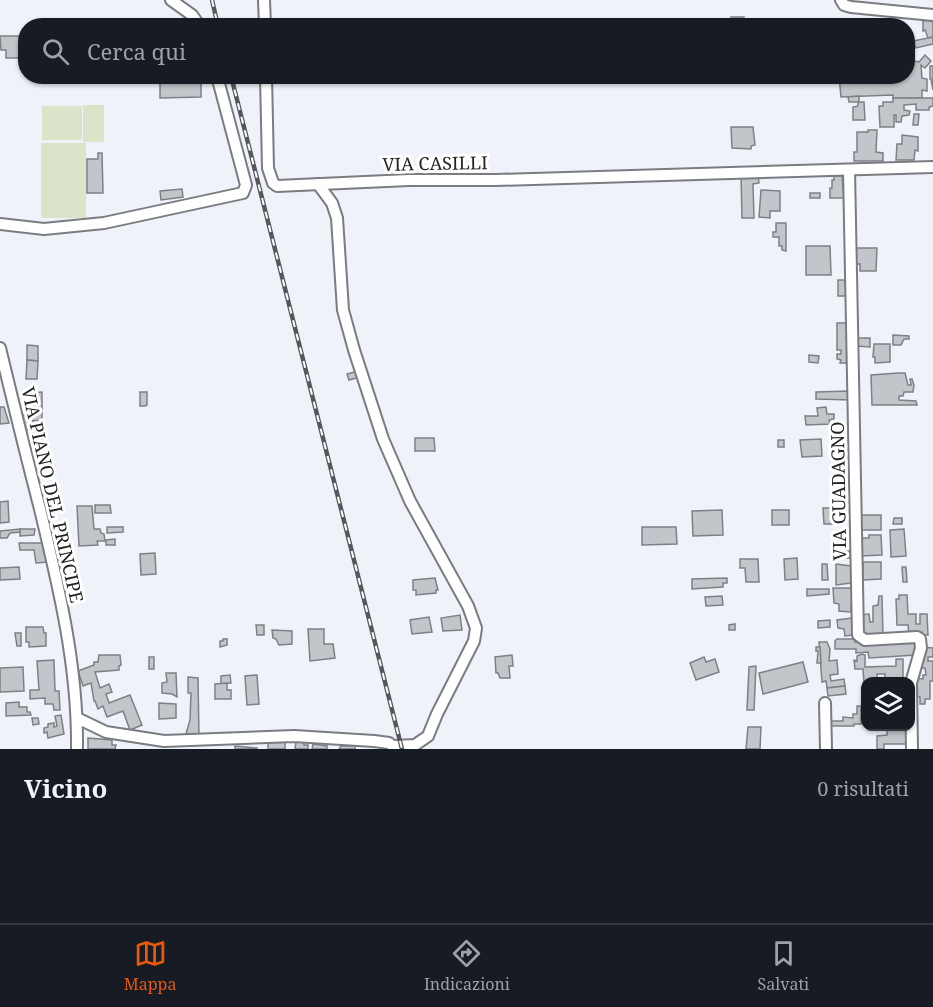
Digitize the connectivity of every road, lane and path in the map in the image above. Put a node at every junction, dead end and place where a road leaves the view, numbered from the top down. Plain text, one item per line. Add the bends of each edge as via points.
1 (171, 0) edge
2 (264, 0) edge
3 (841, 0) edge
4 (933, 15) edge
5 (194, 18) edge
6 (265, 18) edge
7 (219, 84) edge
8 (266, 84) edge
9 (933, 167) edge
10 (849, 170) junction
11 (318, 184) junction
12 (0, 224) edge
13 (0, 348) edge
14 (825, 703) dead end
15 (77, 717) junction
16 (395, 747) edge
17 (77, 749) edge
18 (826, 749) edge
19 (912, 749) edge

1 - 5 street
2 - 6 street
3 - 4 street via 851,7
7 - 12 street via 246,185 243,193 104,223 44,229
8 - 11 street, VIA CASILLI via 268,168 273,183
9 - 10 street, VIA CASILLI
10 - 11 street, VIA CASILLI
10 - 19 street, VIA GUADAGNO via 858,635 865,640 920,639 911,683
11 - 16 street via 337,218 343,310 383,439 410,501 468,606 476,628 474,641 428,736 415,745
13 - 15 street, VIA PIANO DEL PRINCIPE via 58,586
14 - 18 street
15 - 16 street via 106,732 164,741 294,736 389,742
15 - 17 street, VIA PIANO DEL PRINCIPE

